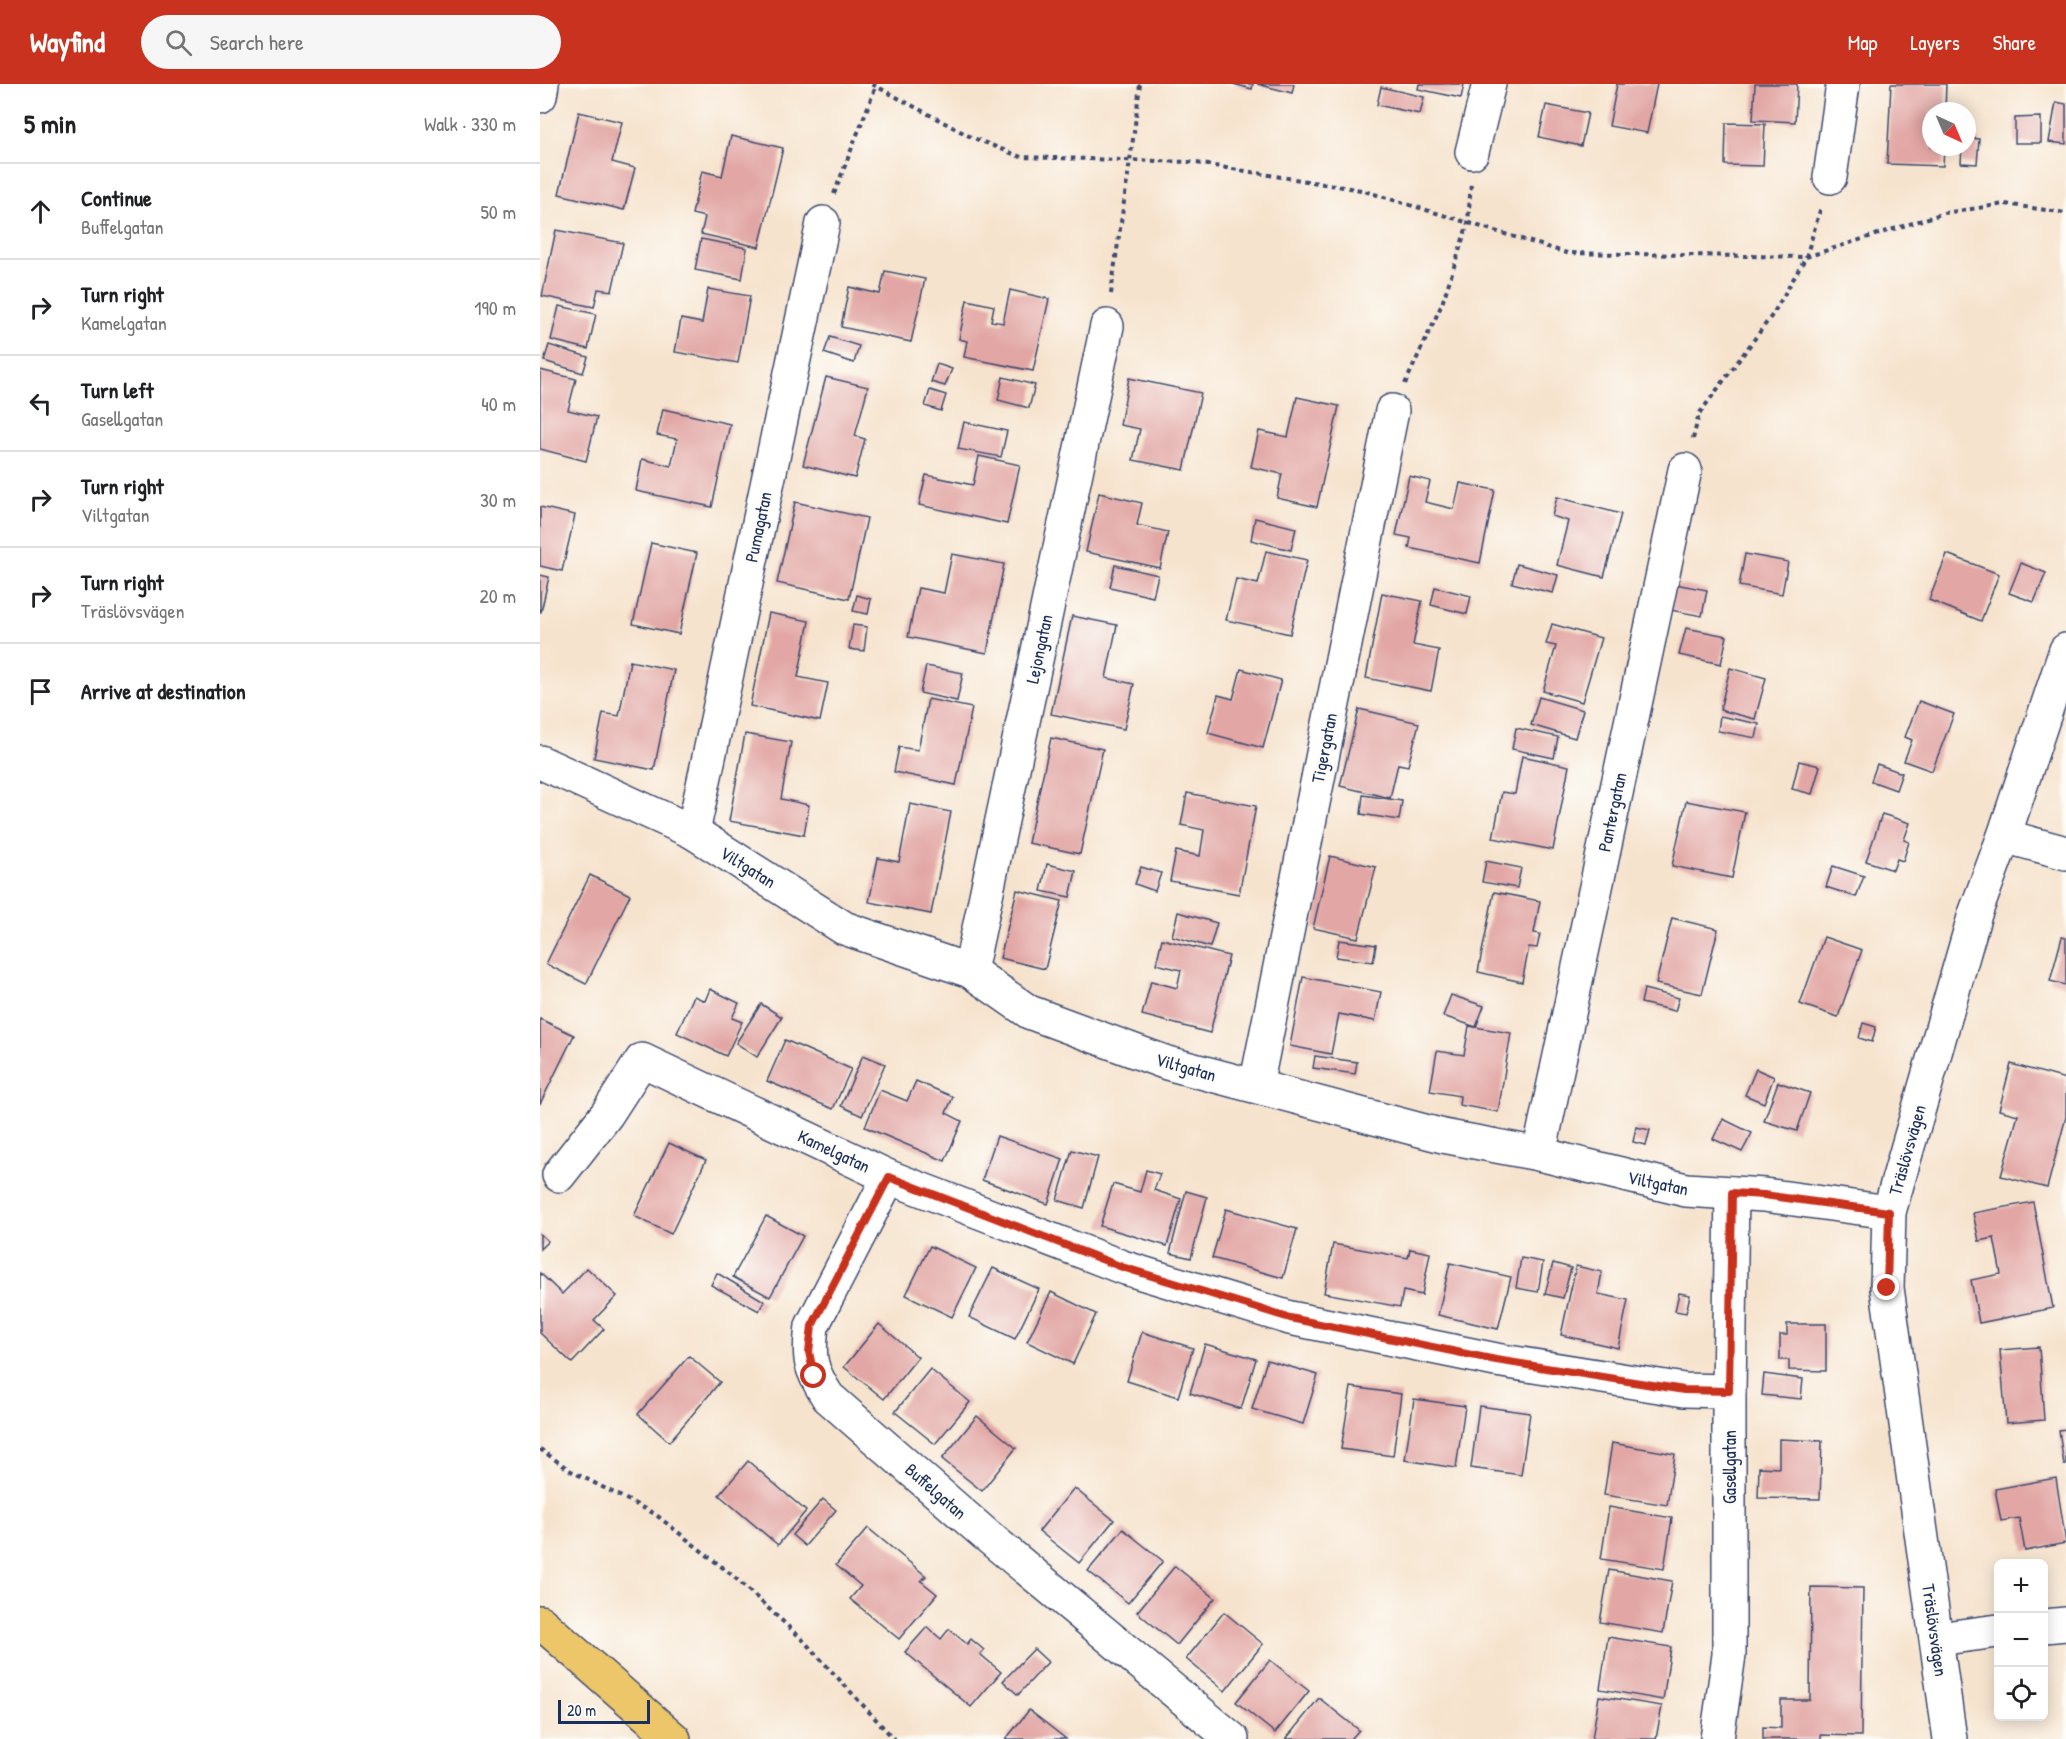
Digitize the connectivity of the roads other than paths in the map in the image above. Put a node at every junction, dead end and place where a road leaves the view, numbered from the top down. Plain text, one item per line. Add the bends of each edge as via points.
1 (542, 84) edge
2 (1489, 84) edge
3 (1844, 84) edge
4 (540, 96) edge
5 (1472, 152) road end
6 (1830, 177) road end
7 (823, 223) road end
8 (1107, 326) road end
9 (1392, 411) road end
10 (1684, 470) road end
11 (2066, 650) edge
12 (540, 762) edge
13 (693, 832) junction
14 (2004, 836) junction
15 (2066, 853) edge
16 (970, 972) junction
17 (1256, 1086) junction
18 (1539, 1154) junction
19 (559, 1175) dead end
20 (889, 1177) junction
21 (1732, 1193) junction
22 (1889, 1212) junction
23 (1729, 1391) junction
24 (540, 1622) edge
25 (2066, 1624) edge
26 (2048, 1626) edge
27 (1994, 1632) edge
28 (1937, 1639) junction
29 (674, 1739) edge
30 (1232, 1739) edge
31 (1717, 1739) edge
32 (1950, 1739) edge

1 - 4 street
2 - 5 street
3 - 6 street
7 - 13 street, Pumagatan
8 - 16 street, Lejongatan
9 - 17 street, Tigergatan
10 - 18 street, Pantergatan
11 - 14 street, Träslövsvägen
12 - 13 street, Viltgatan
13 - 16 street, Viltgatan via 844,928
14 - 15 street
14 - 22 street, Träslövsvägen via 1975,914
16 - 17 street, Viltgatan via 1029,1012 1167,1063
17 - 18 street, Viltgatan via 1443,1136
18 - 21 street, Viltgatan via 1686,1190
19 - 20 street, Kamelgatan via 607,1114 642,1060
20 - 23 street, Kamelgatan via 1122,1267 1290,1318 1496,1360 1684,1390
20 - 30 street, Buffelgatan via 812,1326 809,1352 814,1376 828,1397 976,1526
21 - 22 street, Viltgatan
21 - 23 street, Gasellgatan
22 - 28 street, Träslövsvägen via 1887,1288
23 - 31 street, Gasellgatan via 1729,1656
24 - 29 main road
25 - 26 street
27 - 28 street
28 - 32 street, Träslövsvägen

